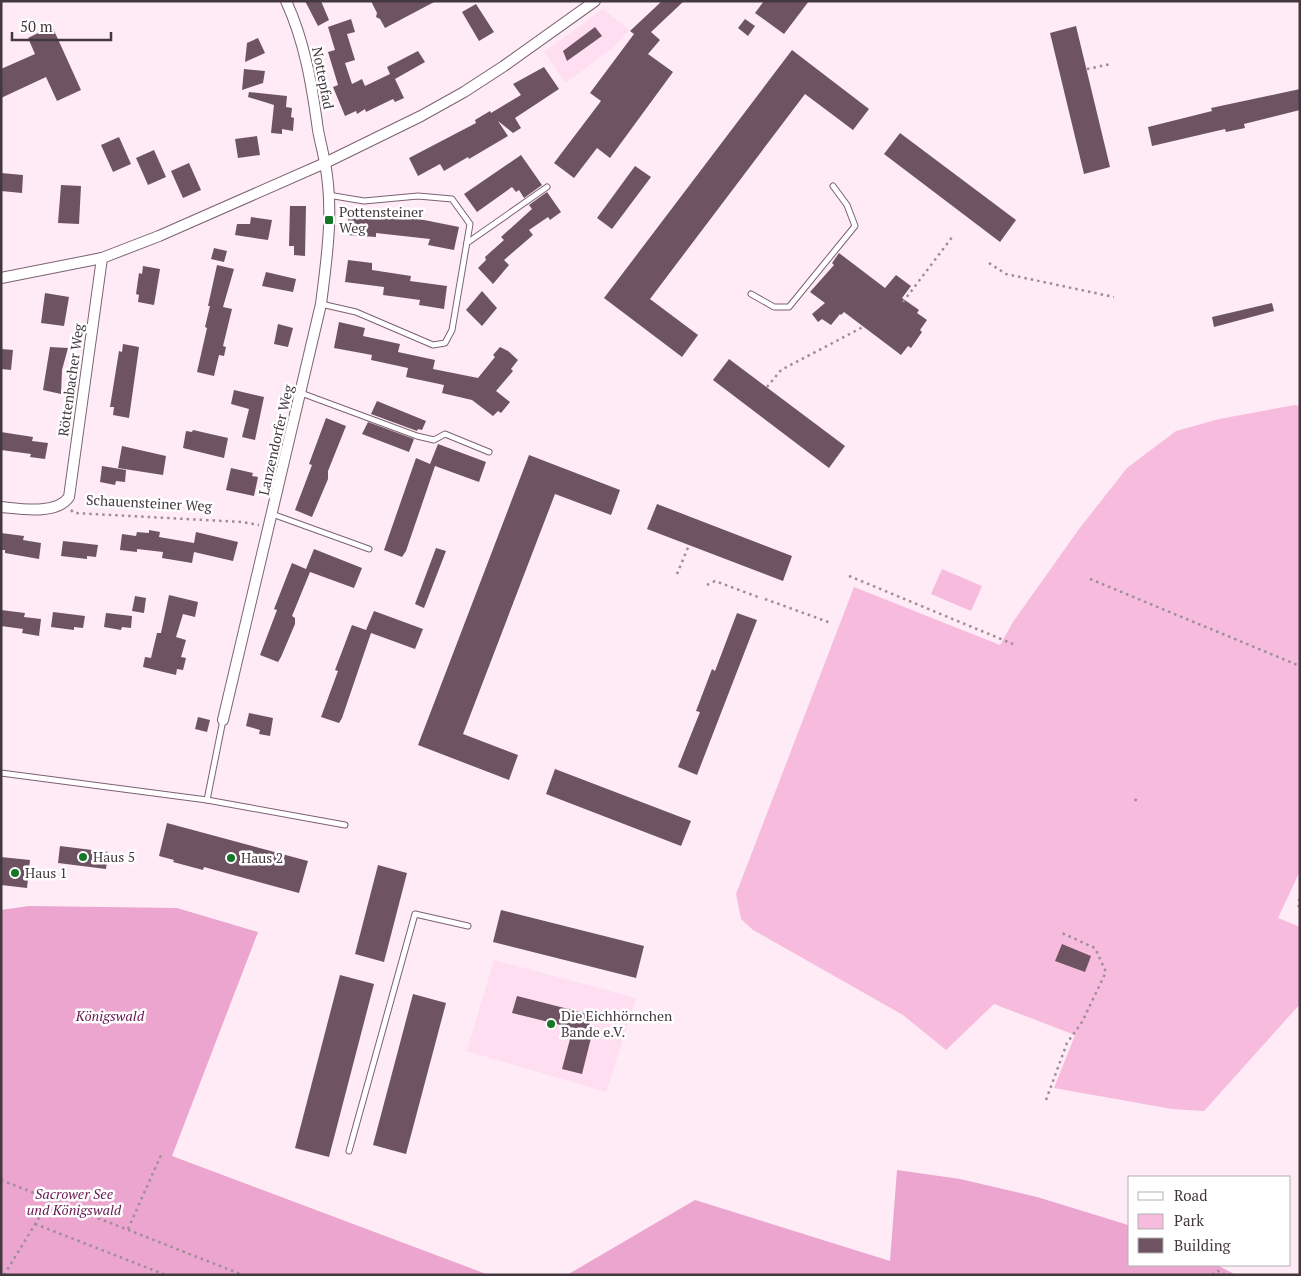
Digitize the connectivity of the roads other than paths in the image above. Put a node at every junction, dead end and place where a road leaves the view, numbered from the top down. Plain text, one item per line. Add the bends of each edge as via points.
1 (286, 1) edge
2 (596, 1) edge
3 (325, 163) junction
4 (833, 186) dead end
5 (547, 187) dead end
6 (328, 196) junction
7 (467, 243) junction
8 (102, 258) junction
9 (1, 278) edge
10 (751, 294) dead end
11 (322, 304) junction
12 (301, 393) junction
13 (489, 452) dead end
14 (1, 507) edge
15 (272, 514) junction
16 (369, 549) dead end
17 (223, 720) joint
18 (1, 772) edge
19 (207, 800) junction
20 (344, 825) dead end
21 (468, 926) dead end
22 (349, 1151) dead end

1 - 3 street, Nottepfad via 297,25 310,78
2 - 3 street via 464,92
3 - 6 street, Lanzendorfer Weg
3 - 8 street
4 - 10 lane via 847,205 855,226 790,307 774,307
5 - 7 lane
6 - 7 lane via 364,201 418,196 452,199 470,224
6 - 11 street, Lanzendorfer Weg via 328,258
7 - 11 lane via 452,330 445,343 433,345 356,312
8 - 9 street
8 - 14 street, Röttenbacher Weg via 69,497 64,504 54,508
11 - 12 street, Lanzendorfer Weg
12 - 13 lane via 417,436 434,440 445,434
12 - 15 street, Lanzendorfer Weg
15 - 16 lane
15 - 17 street, Lanzendorfer Weg
17 - 19 lane
18 - 19 lane
19 - 20 lane
21 - 22 lane via 414,914

